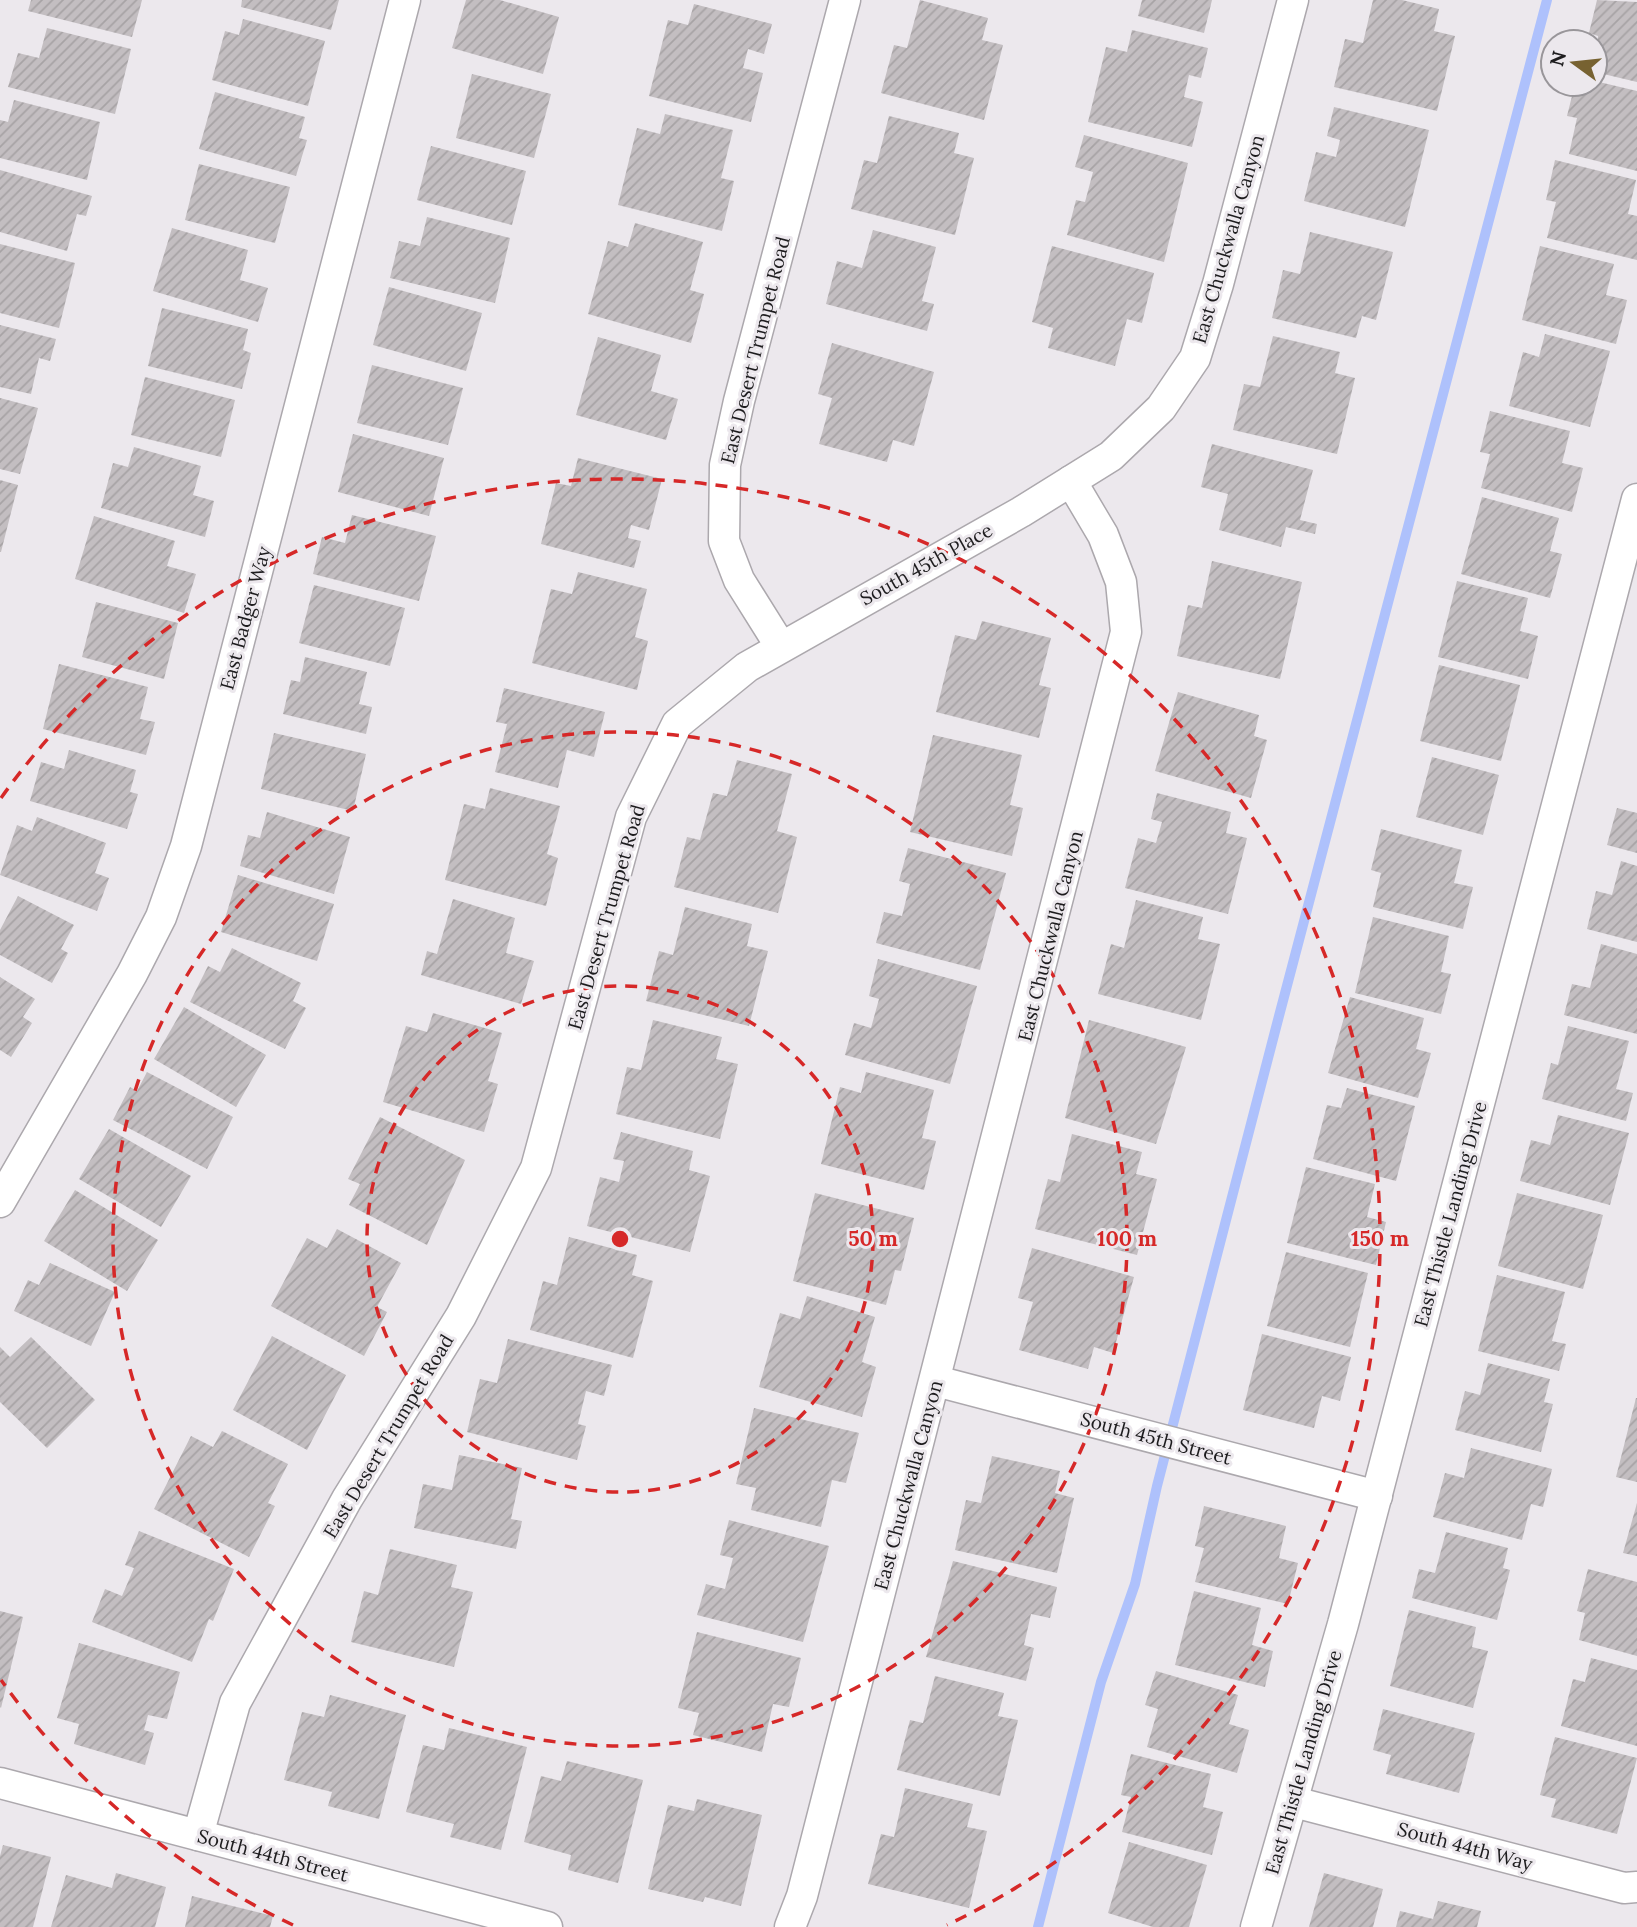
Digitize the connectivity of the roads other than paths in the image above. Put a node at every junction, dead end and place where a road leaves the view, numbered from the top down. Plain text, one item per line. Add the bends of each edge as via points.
1 (405, 0) edge
2 (845, 0) edge
3 (1293, 0) edge
4 (1071, 481) junction
5 (1637, 499) edge
6 (781, 647) junction
7 (0, 1202) edge
8 (936, 1381) junction
9 (1377, 1496) junction
10 (0, 1783) edge
11 (1294, 1801) junction
12 (198, 1835) junction
13 (1637, 1887) edge
14 (547, 1927) edge
15 (790, 1927) edge
16 (1256, 1927) edge

1 - 7 street, East Badger Way via 186,846 161,917 132,974
2 - 6 street, East Desert Trumpet Road via 725,465 724,541 739,580
3 - 4 street, East Chuckwalla Canyon via 1195,358 1161,408 1111,456
4 - 6 street, South 45th Place
4 - 8 street, East Chuckwalla Canyon via 1103,535 1121,582 1126,632
5 - 9 street, East Thistle Landing Drive
6 - 12 street, East Desert Trumpet Road via 747,667 677,724 637,805 536,1168 461,1316 347,1499 235,1703
8 - 9 street, South 45th Street
8 - 15 street, East Chuckwalla Canyon via 802,1896
9 - 11 street, East Thistle Landing Drive
10 - 12 street, South 44th Street
11 - 13 street, South 44th Way via 1624,1888
11 - 16 street, East Thistle Landing Drive
12 - 14 street, South 44th Street

